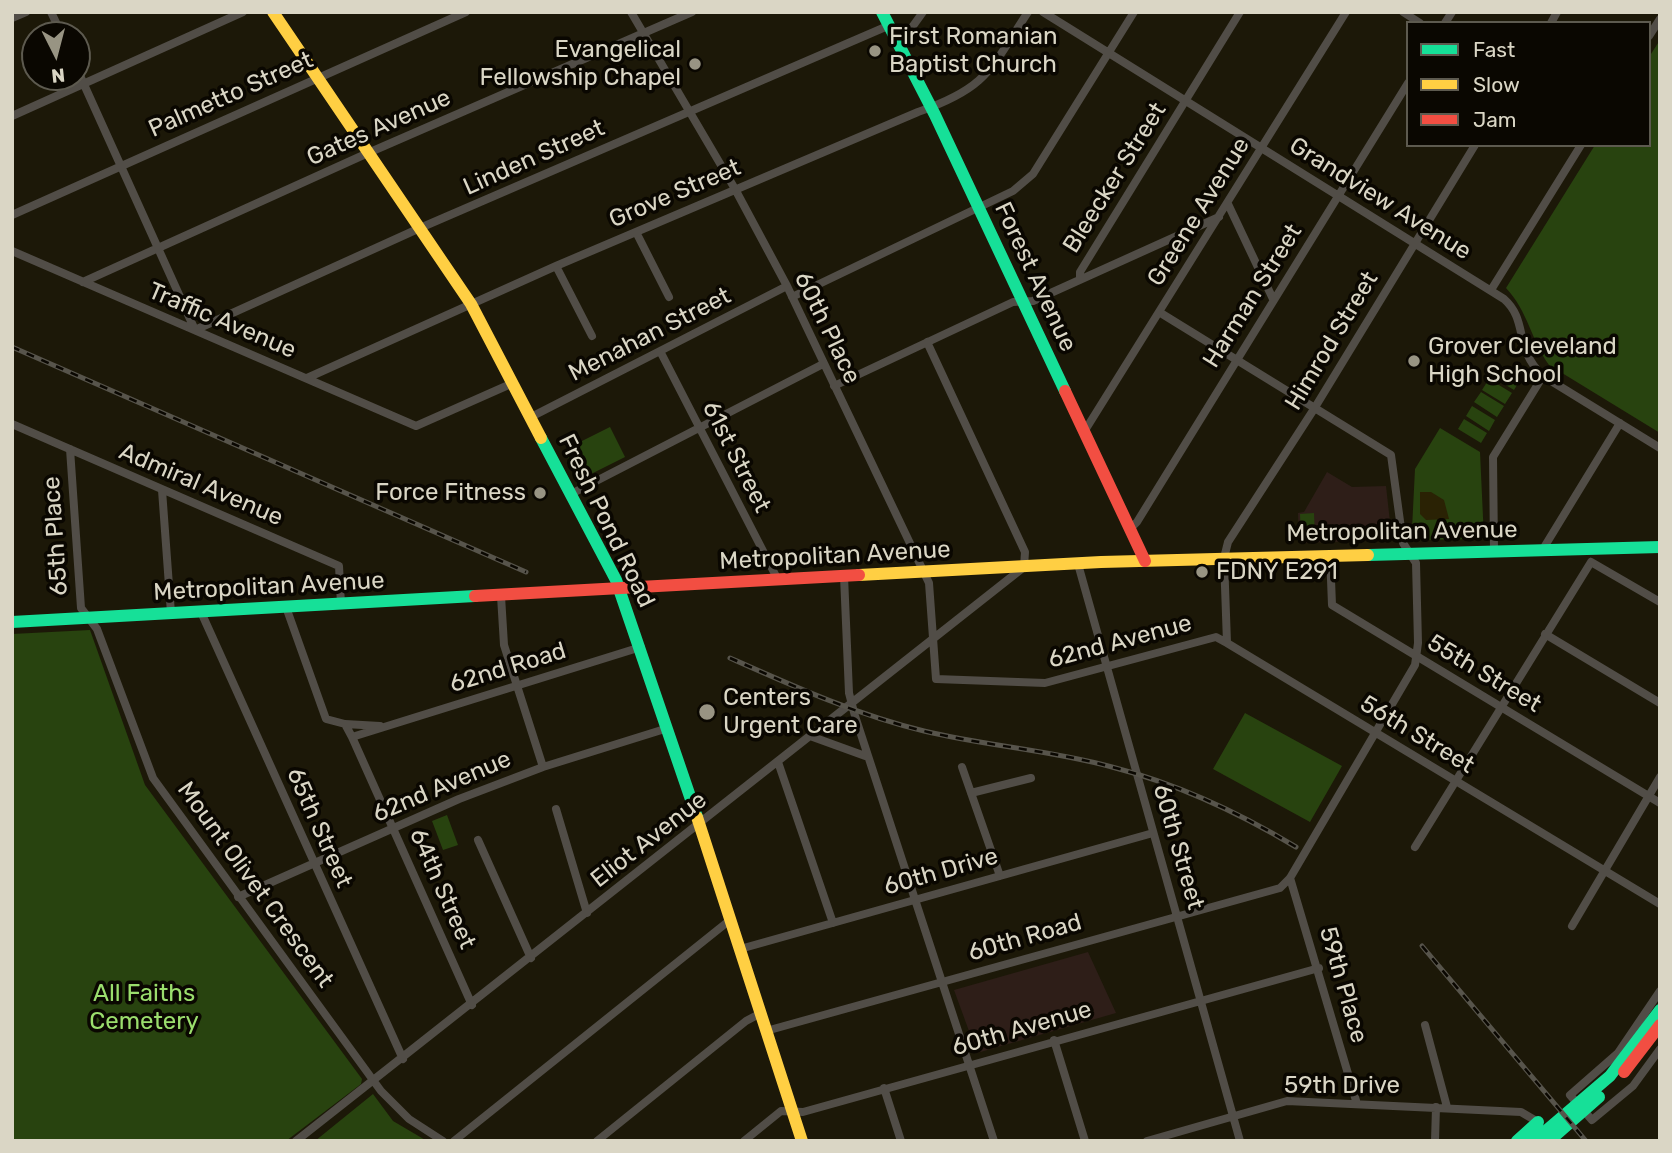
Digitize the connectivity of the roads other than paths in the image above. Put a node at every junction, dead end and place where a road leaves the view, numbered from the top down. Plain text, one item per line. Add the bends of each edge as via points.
1 (26, 12) edge
2 (243, 12) edge
3 (273, 12) edge
4 (466, 12) edge
5 (631, 12) edge
6 (692, 12) edge
7 (883, 12) edge
8 (923, 12) edge
9 (1028, 12) edge
10 (1044, 12) edge
11 (1134, 12) edge
12 (1240, 12) edge
13 (1346, 12) edge
14 (12, 19) edge
15 (890, 24) junction
16 (643, 33) junction
17 (900, 44) junction
18 (1109, 53) junction
19 (317, 77) junction
20 (91, 82) edge
21 (1406, 86) edge
22 (70, 91) edge
23 (87, 91) edge
24 (1185, 100) junction
25 (932, 107) junction
26 (689, 111) junction
27 (12, 116) edge
28 (1474, 147) edge
29 (1579, 147) edge
30 (1262, 148) junction
31 (368, 153) junction
32 (121, 166) junction
33 (735, 189) junction
34 (1338, 195) junction
35 (1228, 204) junction
36 (980, 209) junction
37 (12, 215) edge
38 (1219, 218) junction
39 (419, 228) junction
40 (636, 232) junction
41 (1414, 243) junction
42 (158, 248) junction
43 (12, 251) edge
44 (556, 266) junction
45 (1080, 279) junction
46 (83, 282) junction
47 (787, 286) junction
48 (1491, 290) junction
49 (669, 297) dead end
50 (792, 297) junction
51 (1273, 299) junction
52 (1023, 301) junction
53 (471, 304) junction
54 (1159, 312) junction
55 (195, 330) junction
56 (592, 336) dead end
57 (927, 342) junction
58 (660, 351) junction
59 (1236, 360) junction
60 (823, 364) junction
61 (1543, 376) junction
62 (307, 379) junction
63 (513, 383) junction
64 (834, 386) junction
65 (1314, 408) junction
66 (531, 417) junction
67 (1620, 423) junction
68 (12, 424) edge
69 (699, 428) junction
70 (1084, 432) junction
71 (1660, 448) edge
72 (70, 449) junction
73 (162, 489) junction
74 (571, 494) junction
75 (1130, 529) junction
76 (1660, 547) edge
77 (1543, 549) junction
78 (1494, 550) junction
79 (1409, 552) junction
80 (1330, 554) junction
81 (1591, 555) junction
82 (1224, 558) junction
83 (1145, 561) junction
84 (1078, 564) junction
85 (1024, 567) junction
86 (924, 573) junction
87 (844, 576) junction
88 (778, 580) junction
89 (620, 589) junction
90 (501, 596) junction
91 (1660, 602) edge
92 (341, 604) junction
93 (286, 607) junction
94 (201, 612) junction
95 (171, 613) junction
96 (87, 618) junction
97 (12, 622) edge
98 (1545, 634) junction
99 (934, 638) junction
100 (1227, 643) junction
101 (641, 647) junction
102 (1417, 656) junction
103 (1107, 666) junction
104 (936, 679) joint
105 (517, 684) junction
106 (851, 702) junction
107 (1660, 703) edge
108 (1501, 707) junction
109 (345, 724) junction
110 (386, 727) junction
111 (668, 729) junction
112 (1374, 732) junction
113 (810, 736) junction
114 (352, 737) junction
115 (868, 757) junction
116 (778, 762) junction
117 (542, 767) junction
118 (962, 767) dead end
119 (1660, 777) edge
120 (1031, 778) dead end
121 (1456, 781) junction
122 (971, 793) junction
123 (1648, 796) junction
124 (1660, 803) edge
125 (556, 809) dead end
126 (699, 824) junction
127 (393, 828) junction
128 (1153, 833) junction
129 (478, 840) dead end
130 (1415, 847) dead end
131 (314, 863) junction
132 (1604, 870) junction
133 (1000, 876) junction
134 (1290, 877) junction
135 (238, 897) junction
136 (916, 899) junction
137 (1660, 904) edge
138 (587, 913) junction
139 (1177, 916) junction
140 (730, 920) junction
141 (833, 923) junction
142 (1572, 926) dead end
143 (740, 949) junction
144 (531, 958) junction
145 (1319, 968) junction
146 (942, 982) junction
147 (1660, 991) edge
148 (1200, 999) junction
149 (472, 1005) junction
150 (1660, 1010) edge
151 (761, 1013) junction
152 (1424, 1025) dead end
153 (1660, 1025) edge
154 (766, 1031) junction
155 (1054, 1040) junction
156 (1660, 1049) edge
157 (403, 1059) junction
158 (969, 1064) junction
159 (375, 1082) junction
160 (884, 1088) junction
161 (1357, 1104) junction
162 (1436, 1107) junction
163 (1447, 1107) junction
164 (793, 1111) junction
165 (1233, 1115) junction
166 (1541, 1124) junction
167 (296, 1141) edge
168 (443, 1141) edge
169 (454, 1141) edge
170 (597, 1141) edge
171 (744, 1141) edge
172 (802, 1141) edge
173 (901, 1141) edge
174 (994, 1141) edge
175 (1085, 1141) edge
176 (1147, 1141) edge
177 (1240, 1141) edge
178 (1435, 1141) edge
179 (1517, 1141) edge
180 (1534, 1141) edge
181 (1549, 1141) edge
182 (1555, 1141) edge

1 - 14 street
2 - 20 street
3 - 19 main road, Fresh Pond Road
4 - 19 street, Palmetto Street
5 - 16 street, 60th Place
6 - 16 street, Gates Avenue
7 - 15 main road, Forest Avenue
8 - 17 street
9 - 25 street, Grove Street via 984,78 956,98
10 - 18 street, Grandview Avenue
11 - 18 street
12 - 24 street, Bleecker Street
13 - 30 street, Greene Avenue
15 - 17 main road, Forest Avenue
15 - 26 street, Linden Street
16 - 26 street, 60th Place
16 - 31 street, Gates Avenue
17 - 25 main road, Forest Avenue
18 - 24 street, Grandview Avenue
18 - 36 street via 1033,174
19 - 31 main road, Fresh Pond Road
19 - 32 street, Palmetto Street
21 - 34 street, Harman Street
22 - 27 street
23 - 32 street
24 - 30 street, Grandview Avenue
24 - 45 street, Bleecker Street via 1080,272
25 - 33 street, Grove Street
25 - 36 main road, Forest Avenue
26 - 33 street, 60th Place
26 - 39 street, Linden Street
28 - 41 street, Himrod Street
29 - 48 street
30 - 34 street, Grandview Avenue
30 - 35 street, Greene Avenue
31 - 39 main road, Fresh Pond Road
31 - 42 street, Gates Avenue
32 - 37 street, Palmetto Street
32 - 42 street
33 - 40 street, Grove Street
33 - 47 street, 60th Place
34 - 41 street, Grandview Avenue
34 - 51 street, Harman Street
35 - 38 street, Greene Avenue
35 - 51 street
36 - 50 street
36 - 52 main road, Forest Avenue
38 - 45 street
38 - 54 street, Greene Avenue
39 - 53 main road, Fresh Pond Road
39 - 55 street, Linden Street
40 - 44 street, Grove Street
40 - 49 street
41 - 48 street, Grandview Avenue
41 - 65 street, Himrod Street
42 - 46 street, Gates Avenue
42 - 55 street
43 - 46 street, Traffic Avenue
44 - 53 street, Grove Street
44 - 56 street
45 - 52 street, Bleecker Street via 1033,301
46 - 55 street, Traffic Avenue
47 - 50 street, 60th Place
47 - 58 street, Menahan Street
48 - 61 street, Grandview Avenue via 1517,315 1529,363
50 - 60 street, 60th Place
51 - 59 street, Harman Street
52 - 57 street, Bleecker Street
52 - 70 main road, Forest Avenue
53 - 62 street, Grove Street
53 - 63 main road, Fresh Pond Road
54 - 59 street
54 - 70 street, Greene Avenue
55 - 62 street, Traffic Avenue
57 - 64 street, Bleecker Street
57 - 85 street via 1025,552
58 - 66 street, Menahan Street
58 - 69 street, 61st Street
59 - 65 street
59 - 75 street, Harman Street
60 - 64 street, 60th Place
60 - 69 street
61 - 67 street, Grandview Avenue
61 - 78 street via 1493,457
62 - 63 street, Traffic Avenue via 416,426
63 - 66 main road, Fresh Pond Road
64 - 86 street, 60th Place
65 - 79 street via 1391,455 1403,543
65 - 82 street, Himrod Street via 1228,542
66 - 74 main road, Fresh Pond Road
67 - 71 street, Grandview Avenue
67 - 77 street
68 - 72 street, Admiral Avenue
69 - 74 street
69 - 88 street, 61st Street
70 - 75 main road, Forest Avenue
72 - 73 street, Admiral Avenue
72 - 96 street, 65th Place via 81,608
73 - 92 street, Admiral Avenue via 339,566
73 - 95 street
74 - 89 main road, Fresh Pond Road
75 - 83 main road, Forest Avenue
76 - 81 main road, Metropolitan Avenue
77 - 78 main road, Metropolitan Avenue
77 - 81 main road, Metropolitan Avenue
78 - 79 main road, Metropolitan Avenue
79 - 80 main road, Metropolitan Avenue
79 - 102 street via 1416,563
80 - 82 main road, Metropolitan Avenue
80 - 102 street, 55th Street via 1332,605
81 - 91 street
81 - 98 street
82 - 83 main road, Metropolitan Avenue
82 - 100 street
83 - 84 main road, Metropolitan Avenue
84 - 85 main road, Metropolitan Avenue
84 - 103 street, 60th Street
85 - 86 main road, Metropolitan Avenue
85 - 99 street, Eliot Avenue
86 - 87 main road, Metropolitan Avenue
86 - 99 street, 60th Place
87 - 88 main road, Metropolitan Avenue
87 - 106 street
88 - 89 main road, Metropolitan Avenue
89 - 90 main road, Metropolitan Avenue
89 - 101 main road, Fresh Pond Road
90 - 92 main road, Metropolitan Avenue
90 - 105 street via 504,645
92 - 93 main road, Metropolitan Avenue
93 - 94 main road, Metropolitan Avenue
93 - 109 street, 64th Street via 326,719
94 - 95 main road, Metropolitan Avenue
94 - 131 street, 65th Street
95 - 96 main road, Metropolitan Avenue
96 - 97 main road, Metropolitan Avenue
96 - 135 street, Mount Olivet Crescent via 97,629 153,778
98 - 107 street
98 - 108 street
99 - 104 street, 60th Place
99 - 106 street, Eliot Avenue
100 - 103 street, 62nd Avenue via 1216,637
100 - 112 street, 56th Street
101 - 105 street, 62nd Road
101 - 111 main road, Fresh Pond Road
102 - 108 street, 55th Street
102 - 112 street
103 - 104 street, 62nd Avenue via 1045,683
103 - 128 street, 60th Street
105 - 110 street, 62nd Road
105 - 117 street
106 - 113 street, Eliot Avenue
106 - 115 street
108 - 121 street
108 - 123 street, 55th Street
109 - 110 street, 62nd Road
109 - 114 street, 64th Street
110 - 114 street, 62nd Road
111 - 117 street, 62nd Avenue
111 - 126 main road, Fresh Pond Road
112 - 121 street, 56th Street
112 - 134 street
113 - 115 street
113 - 116 street, Eliot Avenue
114 - 127 street, 64th Street
115 - 136 street
116 - 126 street, Eliot Avenue
116 - 141 street
117 - 127 street, 62nd Avenue
118 - 122 street
119 - 123 street
120 - 122 street
121 - 130 street
121 - 132 street, 56th Street
122 - 133 street
123 - 124 street, 55th Street
123 - 132 street
125 - 138 street
126 - 138 street, Eliot Avenue
126 - 140 main road, Fresh Pond Road
127 - 131 street, 62nd Avenue
127 - 149 street, 64th Street
128 - 133 street, 60th Drive
128 - 139 street, 60th Street
129 - 144 street
131 - 135 street, 62nd Avenue
131 - 157 street, 65th Street
132 - 137 street, 56th Street
132 - 142 street
133 - 136 street, 60th Drive
134 - 139 street, 60th Road via 1280,888
134 - 145 street, 59th Place
135 - 159 street, Mount Olivet Crescent
136 - 141 street, 60th Drive
136 - 146 street
138 - 144 street, Eliot Avenue
139 - 146 street, 60th Road
139 - 148 street, 60th Street
140 - 143 main road, Fresh Pond Road
140 - 169 street
141 - 143 street, 60th Drive
143 - 151 main road, Fresh Pond Road
144 - 149 street, Eliot Avenue
145 - 148 street, 60th Avenue
145 - 161 street, 59th Place
146 - 154 street, 60th Road
146 - 158 street
147 - 156 street via 1618,1053 1570,1096 1592,1120 1633,1086
148 - 155 street, 60th Avenue
148 - 165 street, 60th Street
149 - 157 street, Eliot Avenue
150 - 180 main road via 1610,1076
151 - 154 main road, Fresh Pond Road
151 - 170 street
152 - 163 street
153 - 181 main road via 1613,1085
154 - 164 main road, Fresh Pond Road
155 - 158 street, 60th Avenue
155 - 175 street
157 - 159 street, Eliot Avenue
158 - 160 street, 60th Avenue
158 - 174 street
159 - 167 street, Eliot Avenue
159 - 168 street, Mount Olivet Crescent via 408,1119
160 - 164 street, 60th Avenue
160 - 173 street
161 - 162 street, 59th Drive
161 - 165 street, 59th Drive via 1287,1101
162 - 163 street, 59th Drive
162 - 178 street
163 - 166 street, 59th Drive via 1521,1112
164 - 171 street, 60th Avenue via 781,1111
164 - 172 main road, Fresh Pond Road
165 - 176 street, 59th Drive
165 - 177 street, 60th Street
166 - 179 main road
166 - 182 main road

